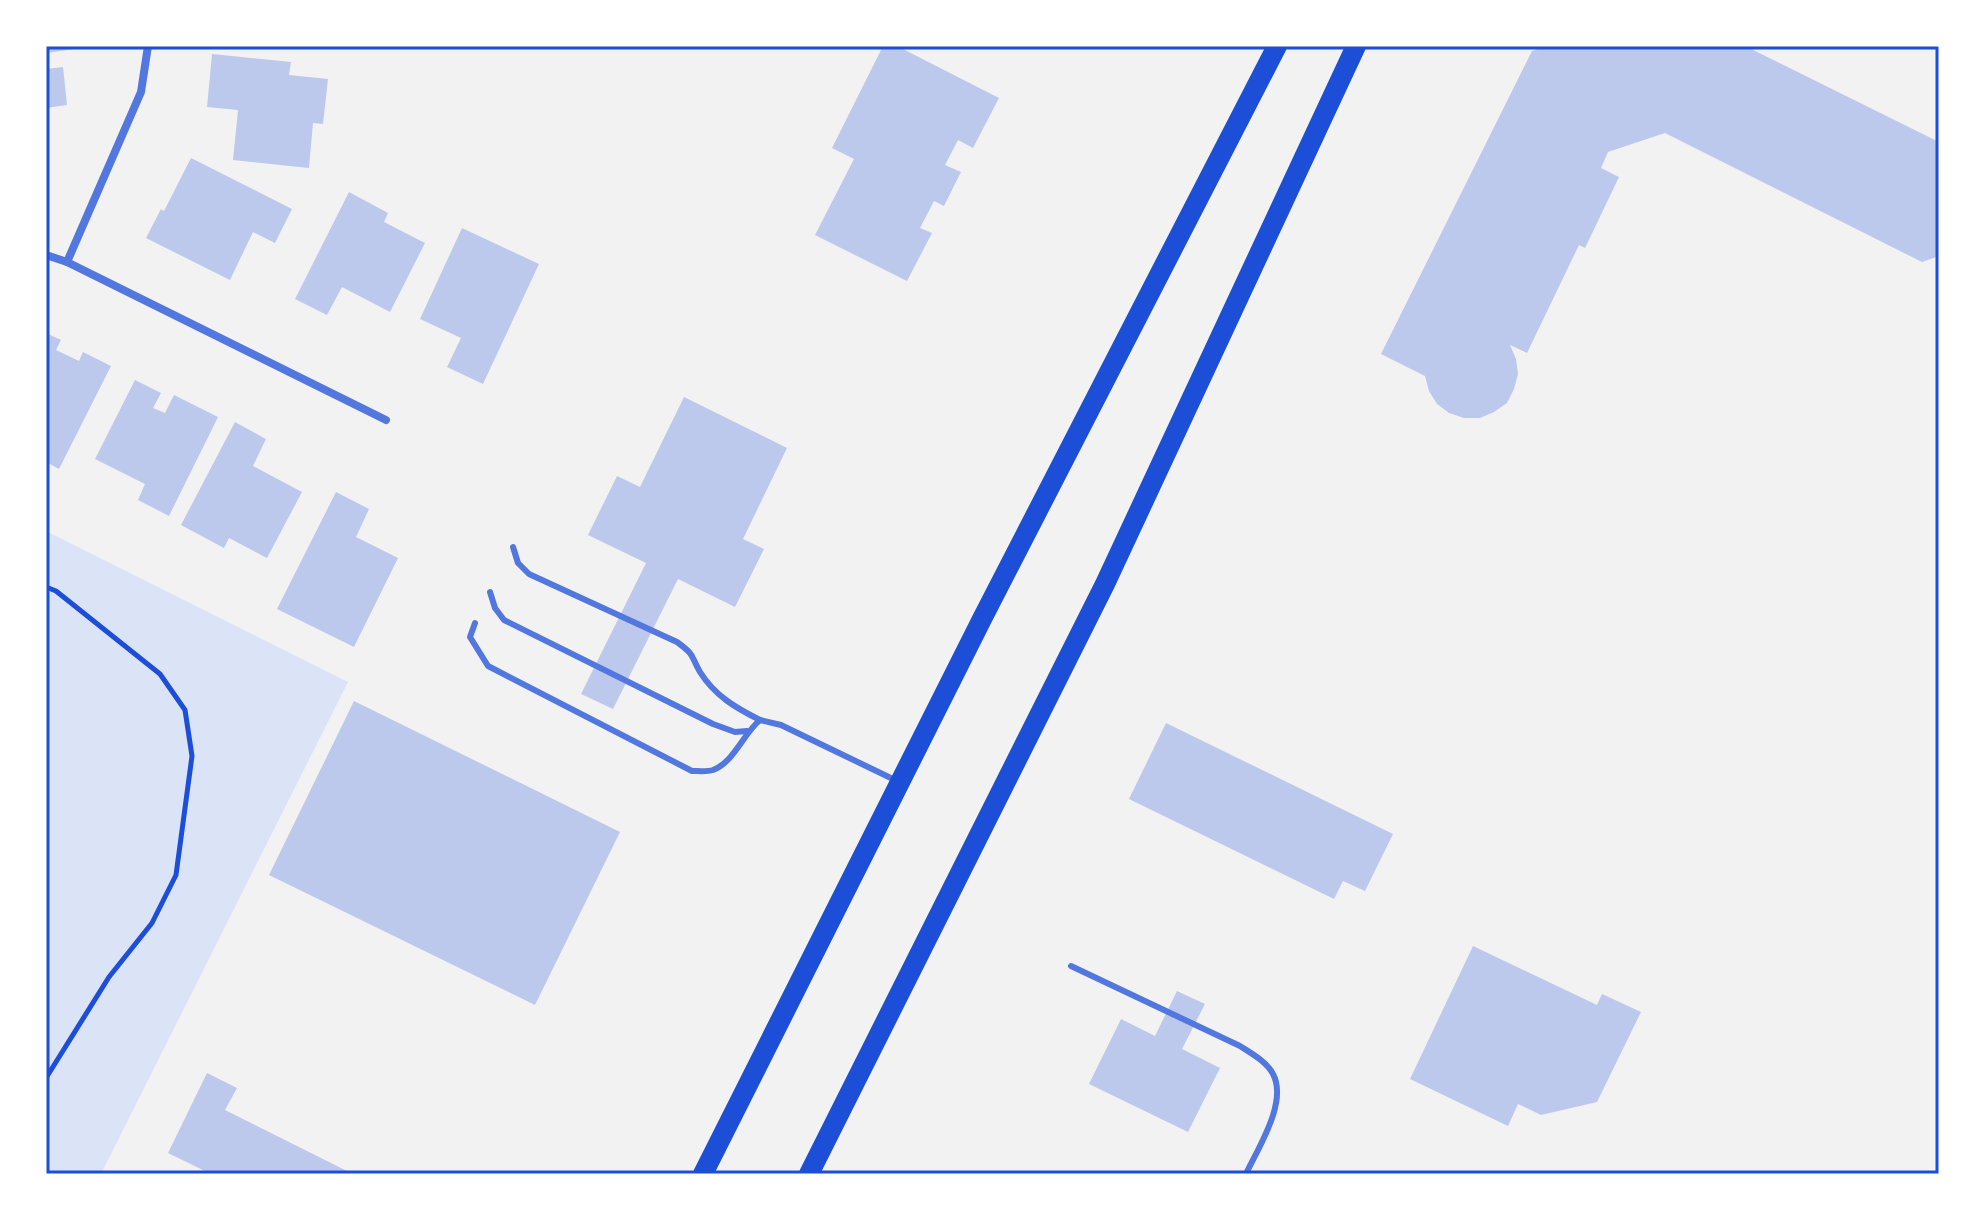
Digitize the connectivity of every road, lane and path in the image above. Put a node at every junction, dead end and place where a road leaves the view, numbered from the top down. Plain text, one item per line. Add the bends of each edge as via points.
1 (148, 46) edge
2 (1277, 46) edge
3 (1356, 46) edge
4 (46, 255) edge
5 (67, 262) junction
6 (386, 420) dead end
7 (513, 547) dead end
8 (46, 587) edge
9 (490, 592) dead end
10 (475, 623) dead end
11 (760, 720) junction
12 (747, 731) junction
13 (900, 782) junction
14 (1071, 966) dead end
15 (46, 1078) edge
16 (703, 1174) edge
17 (809, 1174) edge
18 (1246, 1174) edge

1 - 5 street via 141,92
2 - 13 main road
3 - 17 main road via 1105,584
4 - 5 street
5 - 6 street
7 - 11 lane via 529,574 677,642 693,654 700,672 725,702
8 - 15 path via 160,674 185,710 192,756 176,875 152,923 109,977
9 - 12 lane via 504,620 713,724
10 - 12 lane via 470,637 488,666 692,771 712,770 730,757
11 - 12 lane
11 - 13 lane
13 - 16 main road
14 - 18 lane via 1240,1046 1273,1073 1278,1093 1271,1122

